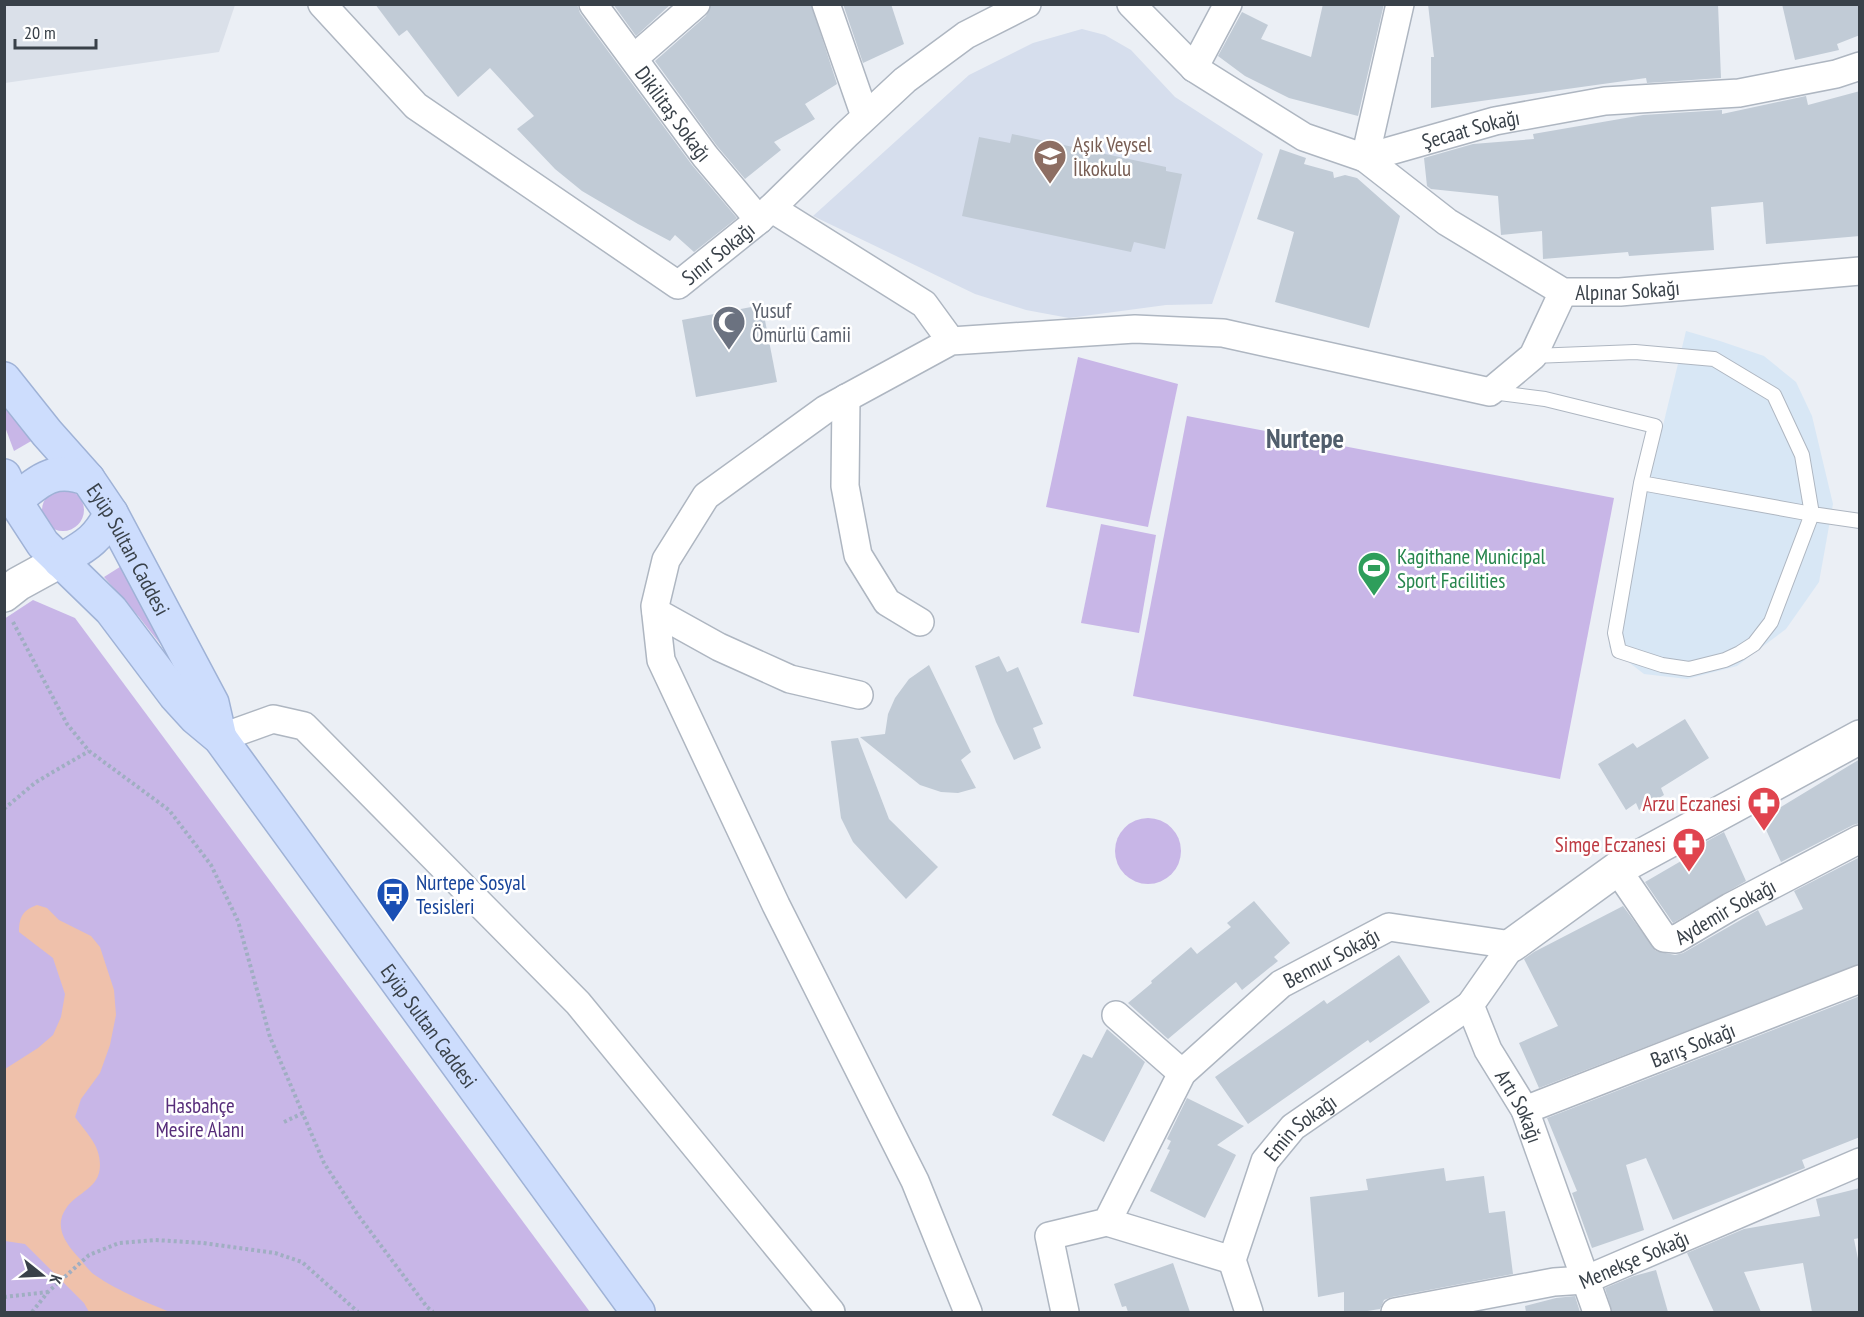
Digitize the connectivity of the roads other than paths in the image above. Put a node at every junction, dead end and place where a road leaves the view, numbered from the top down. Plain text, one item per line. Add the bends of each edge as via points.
1 (593, 4) edge
2 (696, 4) edge
3 (826, 4) edge
4 (1027, 4) edge
5 (1131, 4) edge
6 (1228, 4) edge
7 (1400, 4) edge
8 (327, 6) edge
9 (634, 58) junction
10 (1860, 66) edge
11 (1194, 68) junction
12 (866, 116) junction
13 (1365, 158) junction
14 (765, 214) junction
15 (1860, 271) edge
16 (1563, 292) junction
17 (951, 341) junction
18 (1533, 356) junction
19 (4, 379) edge
20 (1490, 392) junction
21 (846, 398) junction
22 (88, 479) junction
23 (1641, 483) junction
24 (8, 496) edge
25 (111, 513) junction
26 (1812, 514) junction
27 (1860, 521) edge
28 (60, 561) junction
29 (7, 605) edge
30 (656, 612) junction
31 (920, 622) dead end
32 (859, 695) dead end
33 (1860, 737) edge
34 (220, 738) junction
35 (1860, 839) edge
36 (1617, 868) junction
37 (1512, 945) junction
38 (1860, 979) edge
39 (1470, 1005) junction
40 (1116, 1015) dead end
41 (1182, 1073) junction
42 (1525, 1110) junction
43 (1860, 1162) edge
44 (1107, 1222) junction
45 (1232, 1260) junction
46 (1585, 1280) junction
47 (638, 1312) edge
48 (831, 1312) edge
49 (968, 1312) edge
50 (1065, 1312) edge
51 (1249, 1312) edge
52 (1395, 1312) edge
53 (1598, 1312) edge

1 - 9 street, Dikilitaş Sokağı
2 - 9 street
3 - 12 street
4 - 12 street, Sınır Sokağı via 966,35 905,80
5 - 11 street
6 - 11 street
7 - 13 street
8 - 14 street, Sınır Sokağı via 416,106 678,285
9 - 14 street, Dikilitaş Sokağı via 705,156
10 - 13 street, Şecaat Sokağı via 1739,93 1605,101 1495,121
11 - 13 street via 1304,138
12 - 14 street, Sınır Sokağı
13 - 16 street, Alpınar Sokağı via 1447,222
14 - 17 street, Dikilitaş Sokağı via 924,304
15 - 16 street, Alpınar Sokağı via 1620,292
16 - 18 street
17 - 20 street via 1135,329 1223,333
17 - 21 street
18 - 20 street
18 - 26 lane via 1635,352 1714,359 1774,395 1802,455
19 - 22 main road, Eyüp Sultan Caddesi
20 - 23 lane via 1545,399 1654,426
21 - 30 street via 706,496 666,560
21 - 31 street via 845,486 858,555 887,602
22 - 24 main road via 60,473
22 - 25 main road, Eyüp Sultan Caddesi
23 - 26 lane
23 - 26 lane via 1615,633 1619,651 1675,668 1698,668 1725,660 1754,644 1773,615
24 - 28 main road, Eyüp Sultan Caddesi
25 - 28 main road via 103,530
25 - 34 main road, Eyüp Sultan Caddesi via 212,703
26 - 27 lane
28 - 29 street via 18,584
28 - 34 main road, Eyüp Sultan Caddesi via 111,610 175,695
30 - 32 street via 719,647 790,679
30 - 49 street via 661,660 776,905 915,1181
33 - 36 street
34 - 47 main road, Eyüp Sultan Caddesi
34 - 48 street via 273,719 304,726 578,1004
35 - 36 street, Aydemir Sokağı via 1730,906 1676,939 1664,938
36 - 37 street
37 - 39 street
37 - 41 street, Bennur Sokağı via 1389,927 1281,984
38 - 42 street, Barış Sokağı
39 - 42 street, Artı Sokağı via 1488,1050
39 - 45 street, Emin Sokağı via 1293,1127 1264,1161
40 - 41 street
41 - 44 street, Bennur Sokağı
42 - 46 street, Artı Sokağı
43 - 46 street, Menekşe Sokağı
44 - 45 street
44 - 50 street via 1050,1236
45 - 51 street
46 - 52 street, Menekşe Sokağı via 1554,1282
46 - 53 street, Artı Sokağı

